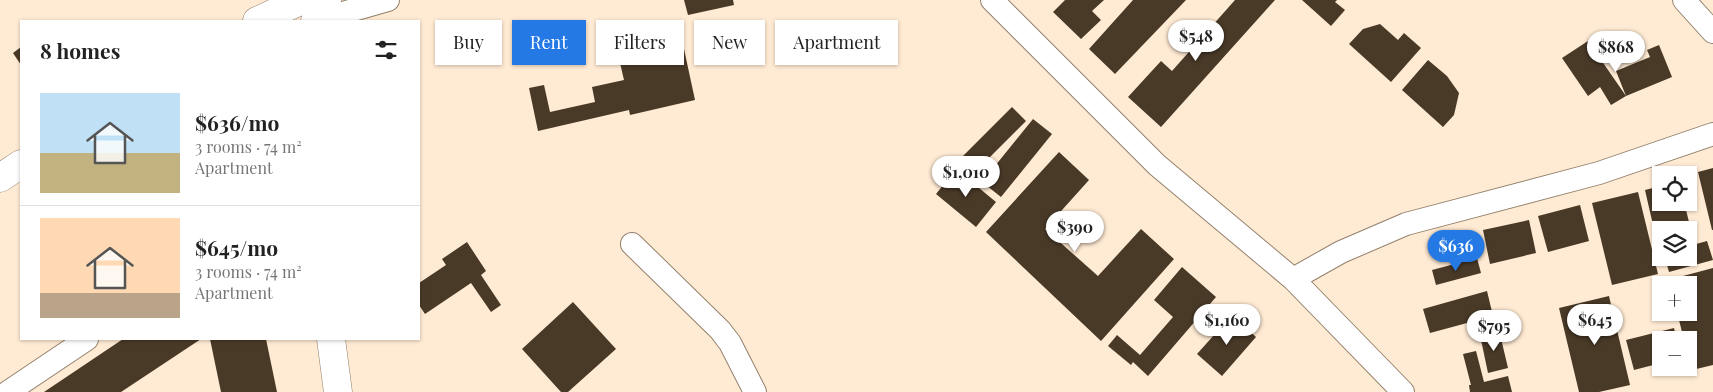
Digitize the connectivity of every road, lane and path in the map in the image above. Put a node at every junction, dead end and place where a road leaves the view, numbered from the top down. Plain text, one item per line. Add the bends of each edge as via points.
1 (302, 0) edge
2 (327, 0) edge
3 (388, 0) edge
4 (992, 0) edge
5 (1684, 0) edge
6 (259, 20) edge
7 (316, 20) edge
8 (318, 20) edge
9 (1713, 32) edge
10 (1713, 134) edge
11 (20, 165) edge
12 (0, 178) edge
13 (632, 244) dead end
14 (1293, 279) junction
15 (86, 340) edge
16 (331, 340) edge
17 (8, 392) edge
18 (338, 392) edge
19 (755, 392) edge
20 (1403, 392) edge

1 - 6 street
2 - 7 street
3 - 8 street
4 - 14 street via 1157,165
5 - 9 street
10 - 14 street via 1599,173 1406,224 1342,252
11 - 12 street
13 - 19 street via 730,342
14 - 20 street
15 - 17 street
16 - 18 street

